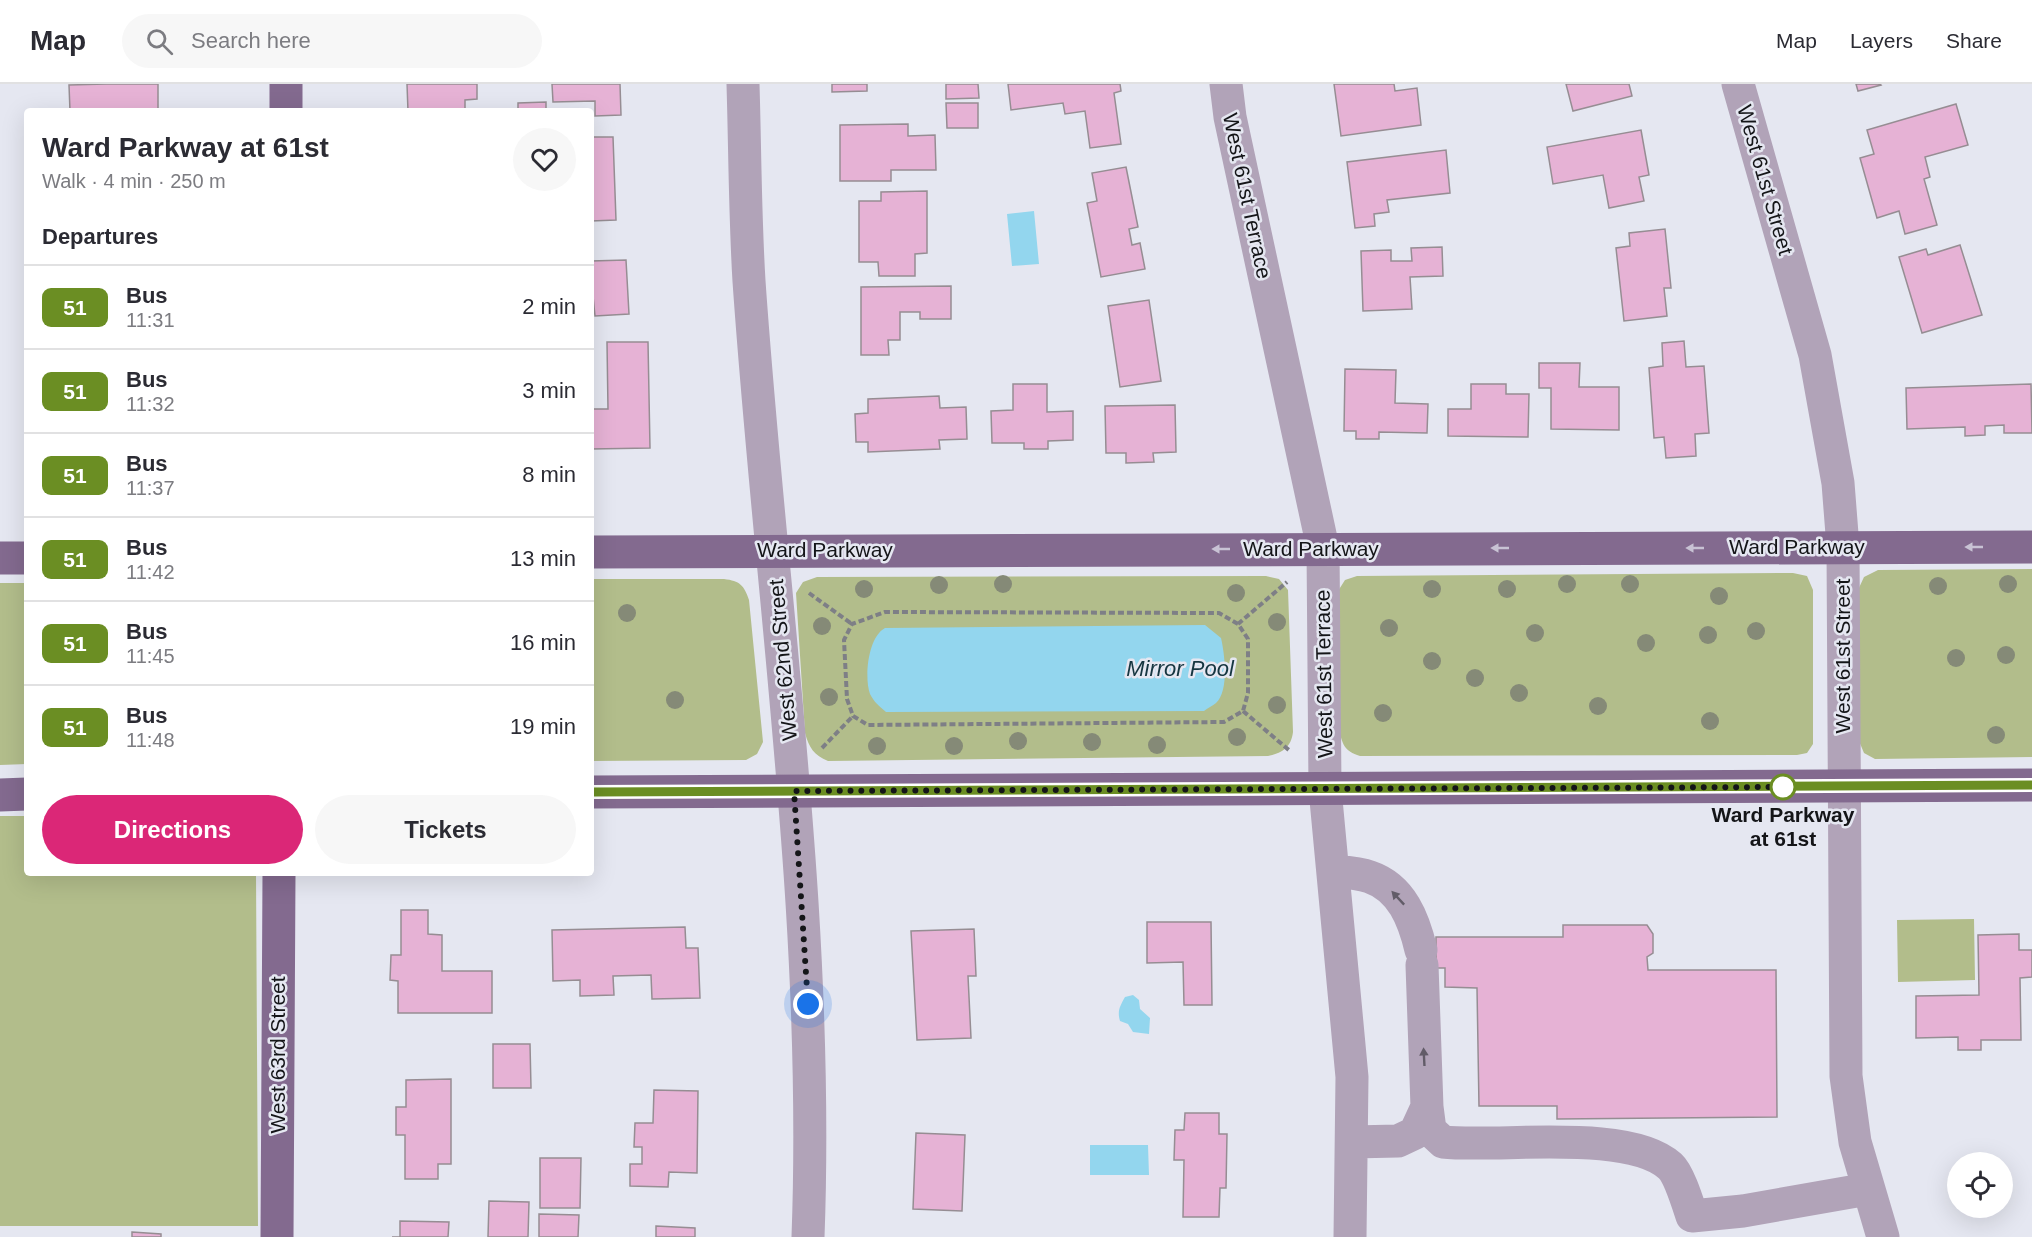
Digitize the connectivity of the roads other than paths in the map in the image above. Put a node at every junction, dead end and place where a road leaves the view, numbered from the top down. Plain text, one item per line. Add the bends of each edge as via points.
1 (286, 84) edge
2 (743, 84) edge
3 (1226, 84) edge
4 (1738, 84) edge
5 (286, 108) edge
6 (1843, 547) junction
7 (2032, 547) edge
8 (1323, 549) junction
9 (774, 550) junction
10 (594, 552) edge
11 (0, 558) edge
12 (24, 558) edge
13 (2032, 785) edge
14 (1843, 787) junction
15 (1325, 789) junction
16 (794, 791) junction
17 (594, 792) edge
18 (24, 794) edge
19 (0, 795) edge
20 (1333, 870) junction
21 (279, 876) edge
22 (1427, 1107) junction
23 (1352, 1142) junction
24 (1868, 1189) junction
25 (277, 1237) edge
26 (808, 1237) edge
27 (1350, 1237) edge
28 (1883, 1237) edge

1 - 5 main road
2 - 9 street, West 62nd Street via 749,280
3 - 8 street, West 61st Terrace
4 - 6 street, West 61st Street via 1815,355 1838,483
7 -> 6 main road, Ward Parkway
6 -> 8 main road, Ward Parkway
6 - 14 street, West 61st Street
8 -> 9 main road, Ward Parkway
8 - 15 street, West 61st Terrace
9 - 10 main road, Ward Parkway
9 - 16 street, West 62nd Street
11 - 12 main road
13 - 14 main road
14 - 15 main road
14 - 24 street, West 61st Street via 1846,1076 1855,1142
15 - 16 main road
15 - 20 street, West 61st Terrace
16 - 17 main road
16 - 26 street, West 62nd Street via 808,981 812,1141
18 - 19 main road
22 -> 20 street via 1422,958 1414,921 1399,897 1371,877
20 - 23 street, West 61st Terrace via 1352,1077
21 - 25 main road, West 63rd Street
22 - 23 street via 1415,1133 1398,1141
22 - 24 street via 1430,1130 1443,1142 1607,1144 1649,1155 1671,1166 1692,1216
23 - 27 street, West 61st Terrace
24 - 28 street, West 61st Street

